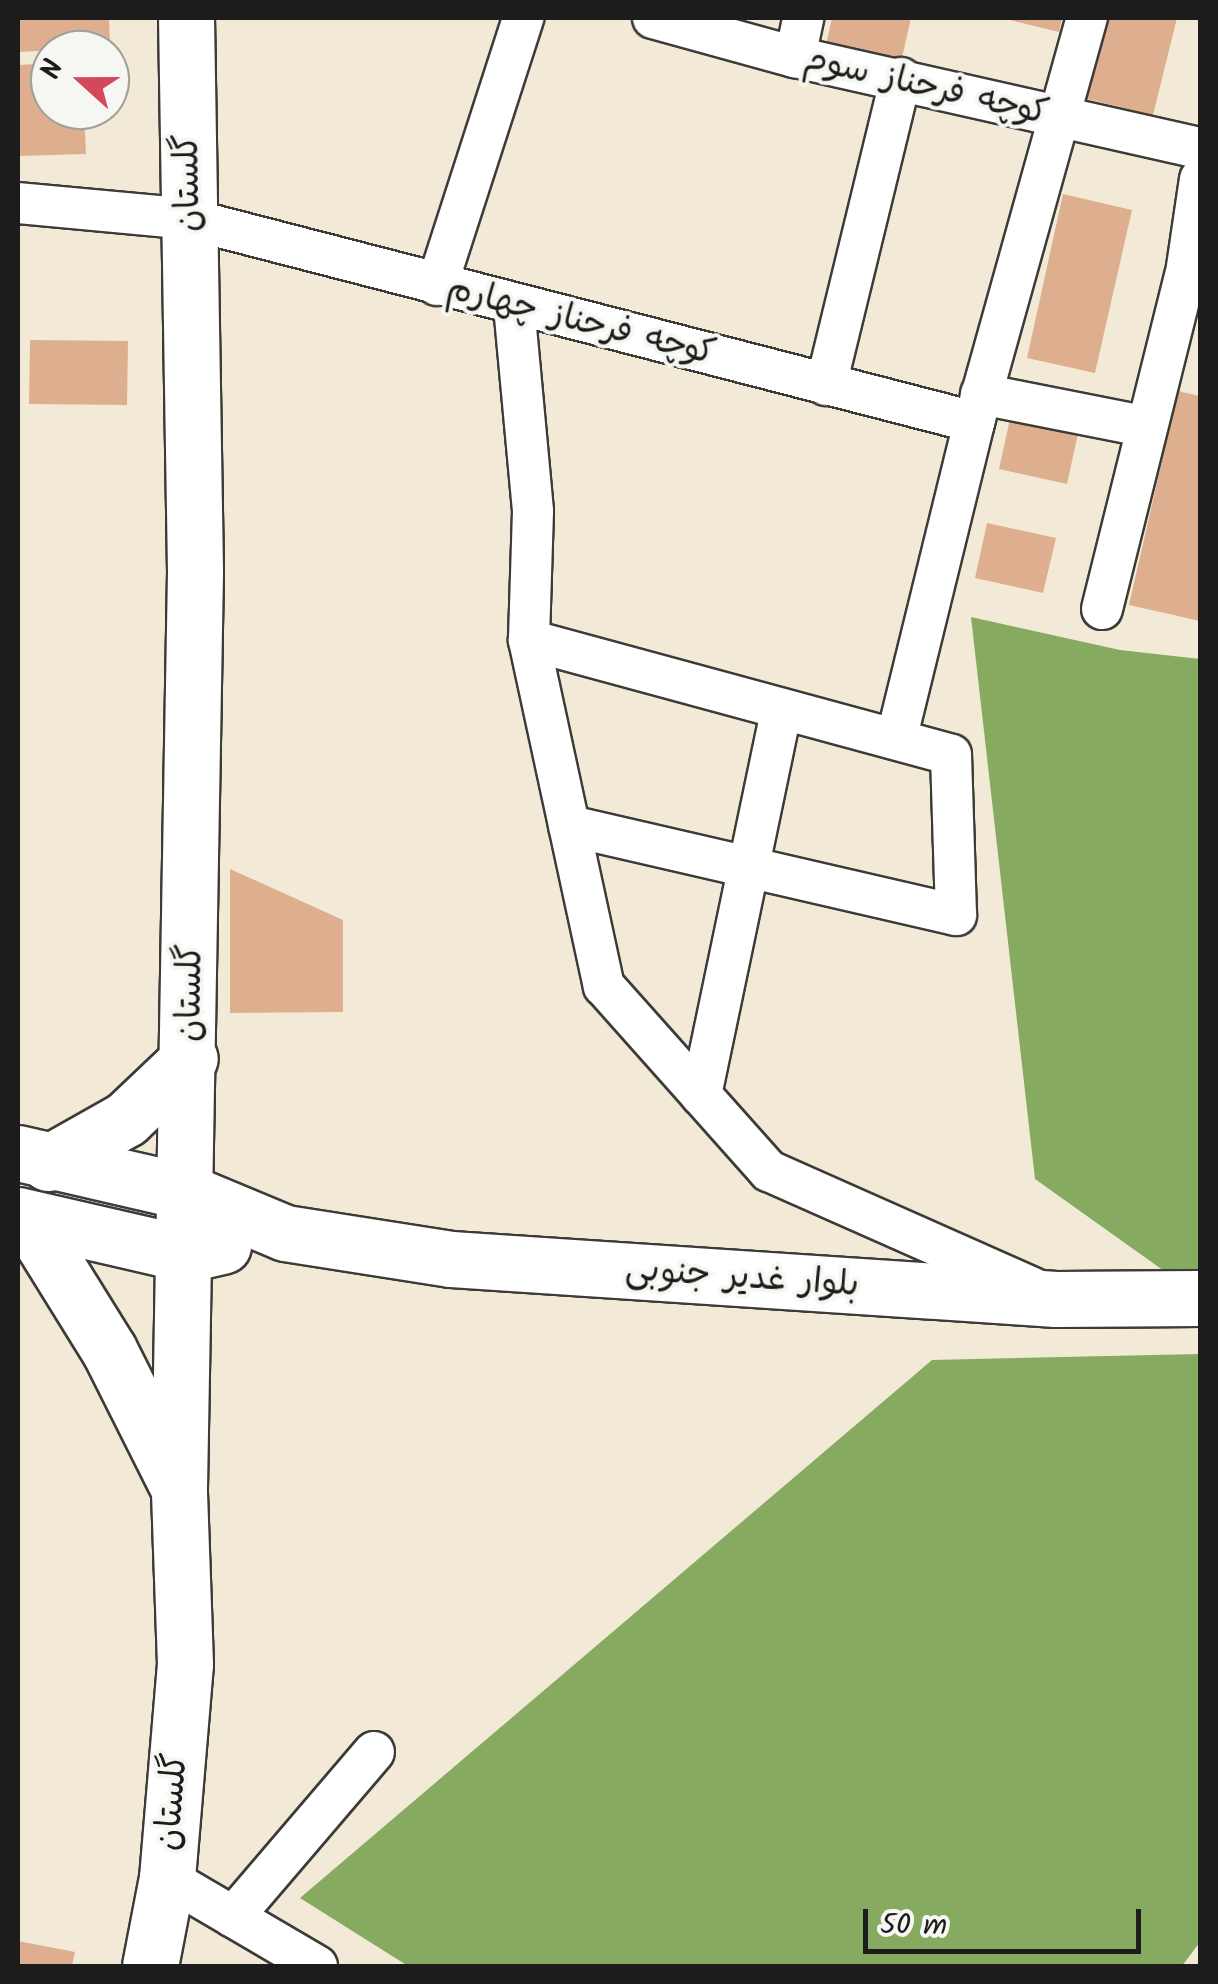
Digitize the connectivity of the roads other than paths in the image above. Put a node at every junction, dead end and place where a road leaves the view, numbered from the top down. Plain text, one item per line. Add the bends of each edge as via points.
1 (186, 18) edge
2 (523, 18) edge
3 (653, 18) edge
4 (803, 18) edge
5 (1087, 18) edge
6 (794, 57) junction
7 (902, 78) junction
8 (1059, 118) junction
9 (1200, 148) edge
10 (1200, 179) edge
11 (18, 203) edge
12 (189, 219) junction
13 (1194, 268) edge
14 (438, 285) junction
15 (514, 306) junction
16 (826, 385) junction
17 (977, 408) junction
18 (1143, 426) junction
19 (1102, 609) dead end
20 (528, 640) junction
21 (782, 712) junction
22 (897, 736) junction
23 (570, 826) junction
24 (748, 868) junction
25 (190, 1058) junction
26 (701, 1094) junction
27 (33, 1158) edge
28 (187, 1192) junction
29 (22, 1216) edge
30 (285, 1233) junction
31 (187, 1254) junction
32 (1200, 1298) edge
33 (1056, 1299) junction
34 (178, 1488) junction
35 (374, 1752) dead end
36 (167, 1878) junction
37 (233, 1918) junction
38 (306, 1963) edge
39 (150, 1966) edge

1 - 12 main road, گلستان
2 - 14 street
3 - 6 street, کوچه فرحناز سوم
4 - 6 street
5 - 8 street
6 - 7 street, کوچه فرحناز سوم
7 - 8 street, کوچه فرحناز سوم
7 - 16 street
8 - 9 street, کوچه فرحناز سوم
8 - 17 street
10 - 13 street
11 - 12 street, کوچه فرحناز چهارم
12 - 14 street, کوچه فرحناز چهارم
12 - 25 main road, گلستان via 195,571
13 - 18 street
14 - 15 street, کوچه فرحناز چهارم
15 - 16 street, کوچه فرحناز چهارم
15 - 20 street via 533,511
16 - 17 street, کوچه فرحناز چهارم
17 - 18 street, کوچه فرحناز چهارم
17 - 22 street
18 - 19 street
20 - 21 street
20 - 23 street
21 - 22 street
21 - 24 street
22 - 24 street via 950,755 956,915
23 - 24 street
23 - 26 street via 604,986
24 - 26 street
25 - 27 main road via 126,1119
25 - 28 main road, گلستان
26 - 33 street via 769,1172
27 - 28 main road, بلوار غدیر جنوبی
28 - 30 main road, بلوار غدیر جنوبی
28 - 31 main road, گلستان
29 - 31 main road
29 - 34 main road via 109,1350
30 - 31 main road, بلوار غدیر جنوبی
30 - 33 main road, بلوار غدیر جنوبی via 450,1259
31 - 34 main road, گلستان
32 - 33 main road, بلوار غدیر جنوبی
34 - 36 main road, گلستان via 184,1664
35 - 37 street
36 - 37 street
36 - 39 main road, گلستان
37 - 38 street

